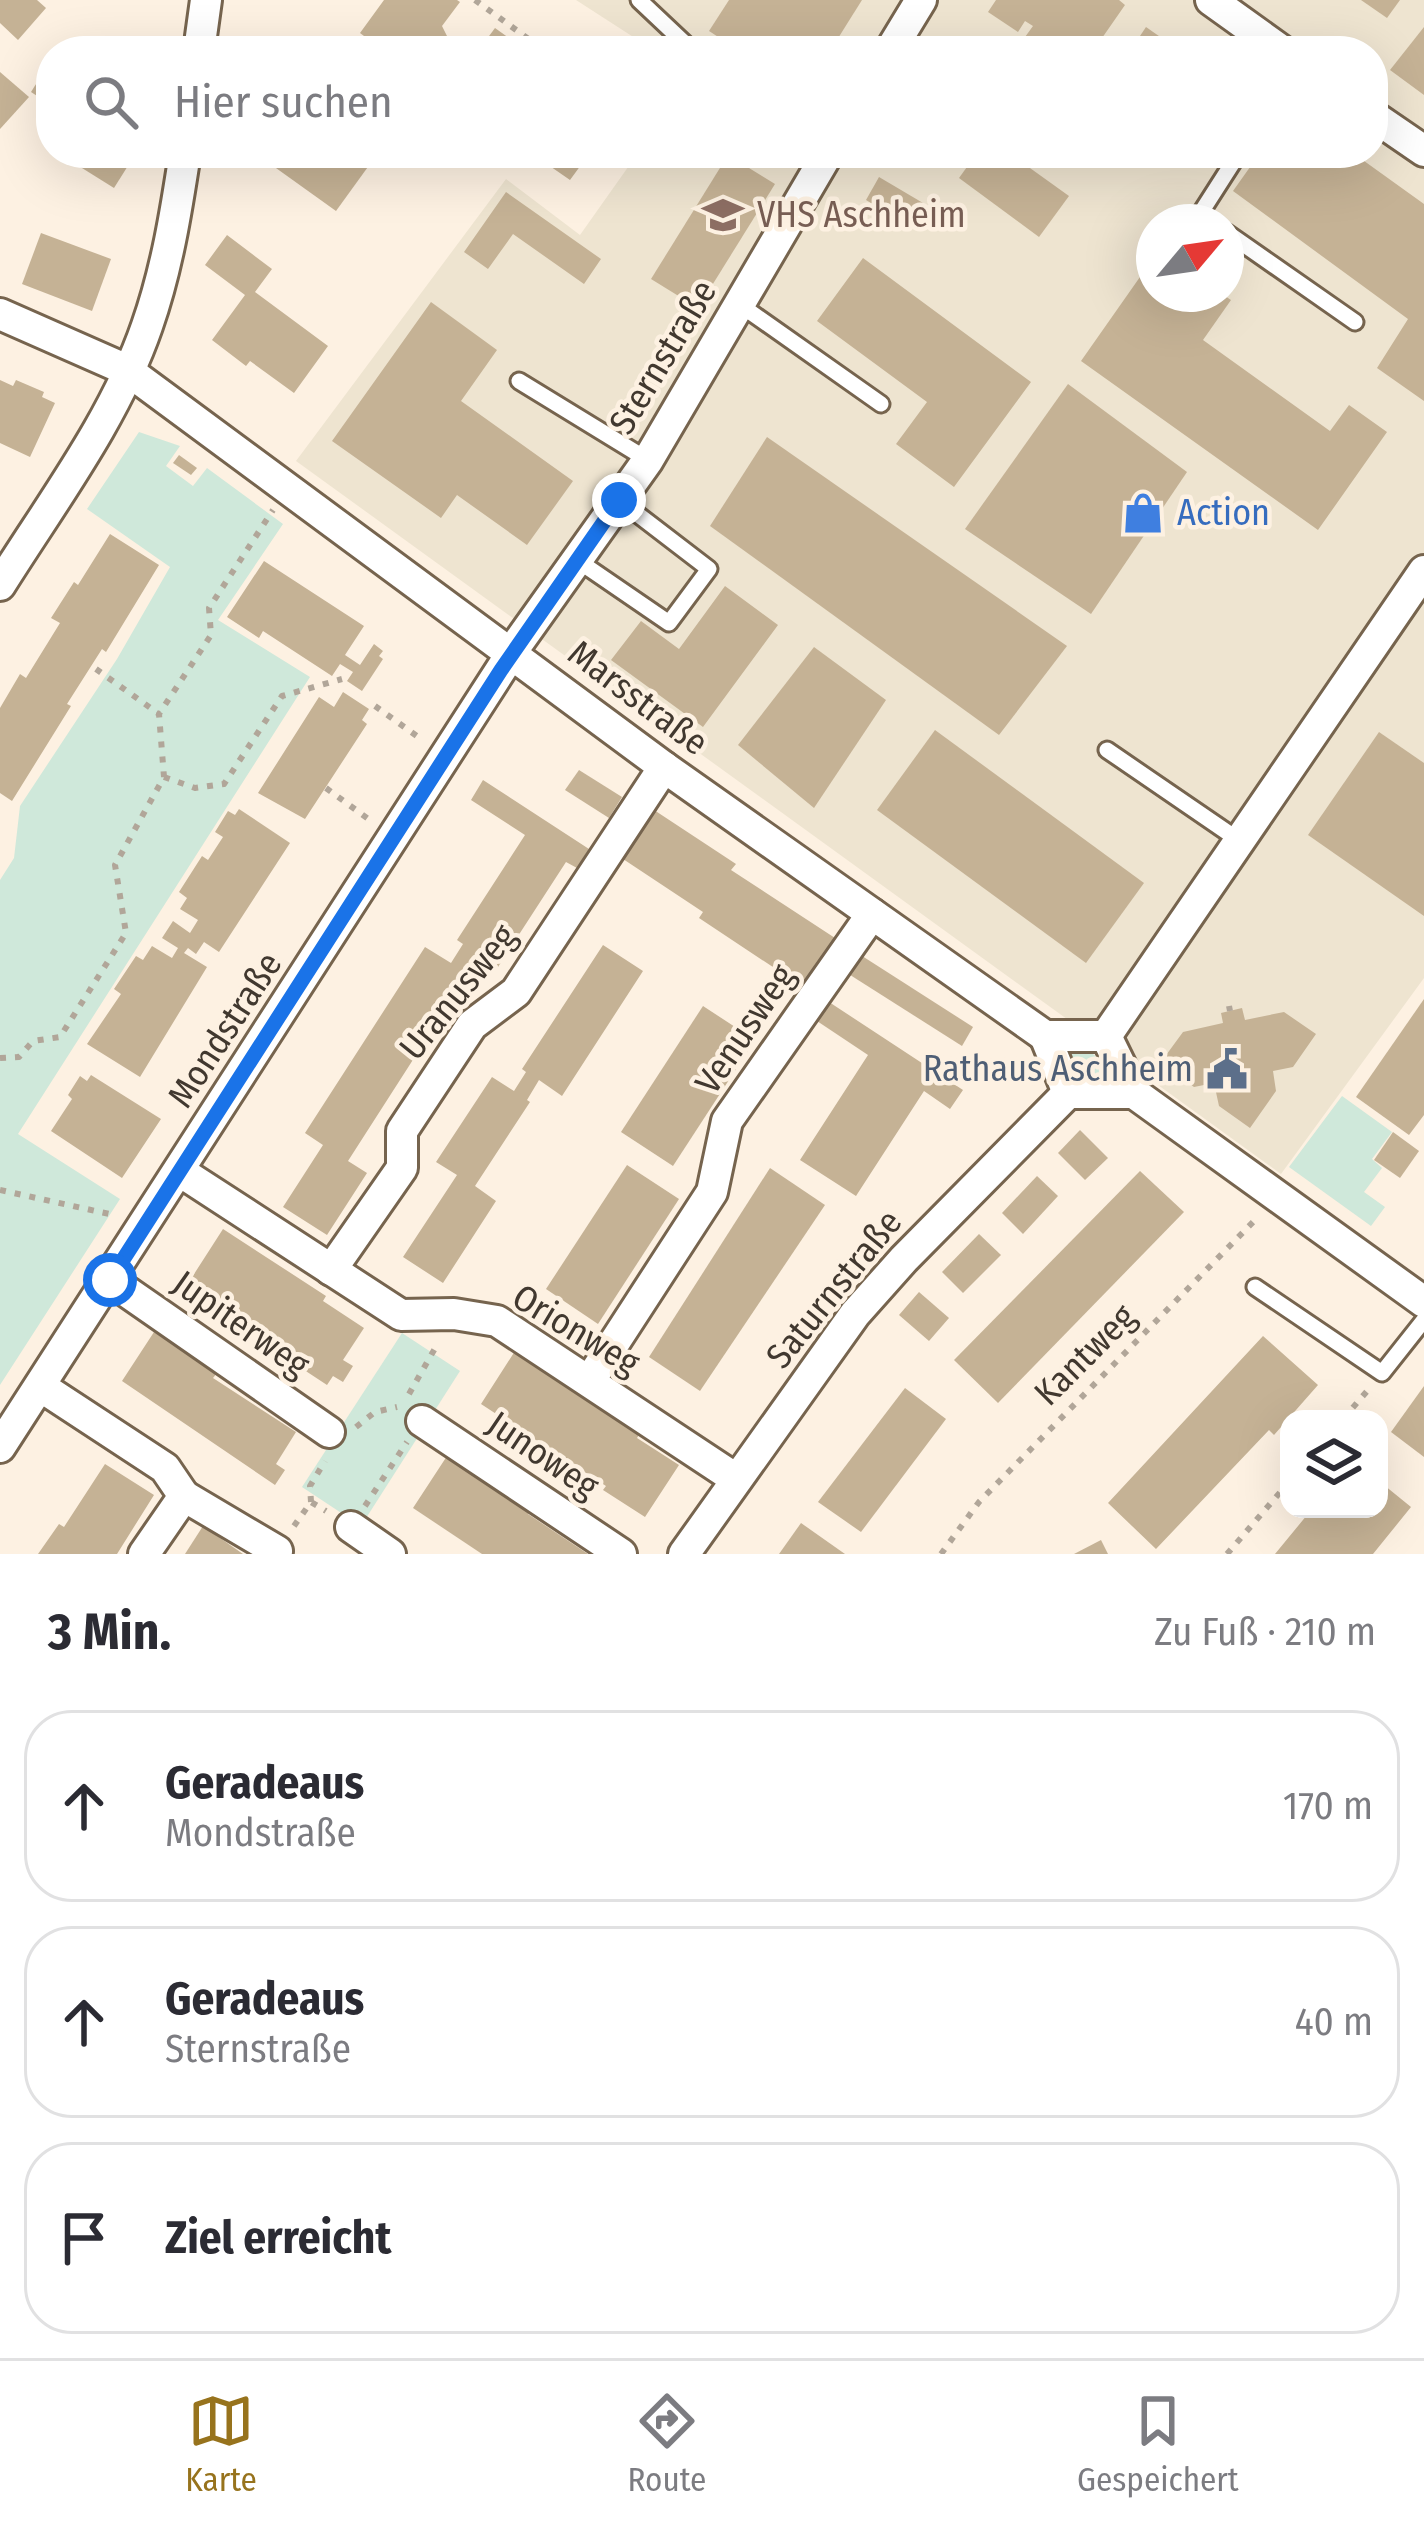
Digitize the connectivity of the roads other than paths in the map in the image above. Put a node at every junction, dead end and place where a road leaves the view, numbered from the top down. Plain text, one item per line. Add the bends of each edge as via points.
1 (206, 0) edge
2 (639, 0) edge
3 (921, 0) edge
4 (1211, 0) edge
5 (201, 36) edge
6 (677, 36) edge
7 (899, 36) edge
8 (1261, 36) edge
9 (1388, 126) edge
10 (1424, 151) edge
11 (182, 168) edge
12 (819, 168) edge
13 (1229, 168) edge
14 (1206, 204) edge
15 (1244, 245) edge
16 (739, 304) junction
17 (0, 314) edge
18 (1354, 322) dead end
19 (127, 370) junction
20 (519, 380) dead end
21 (881, 404) dead end
22 (648, 460) junction
23 (619, 500) junction
24 (577, 560) junction
25 (1424, 571) edge
26 (0, 585) edge
27 (512, 652) junction
28 (1107, 750) dead end
29 (664, 767) junction
30 (1240, 841) junction
31 (872, 914) junction
32 (1045, 1036) junction
33 (1106, 1036) junction
34 (1068, 1093) junction
35 (1134, 1093) junction
36 (181, 1172) junction
37 (331, 1270) junction
38 (110, 1280) junction
39 (1255, 1287) dead end
40 (1424, 1302) edge
41 (1424, 1320) edge
42 (590, 1380) junction
43 (40, 1386) junction
44 (412, 1413) road end
45 (335, 1432) road end
46 (0, 1447) edge
47 (736, 1479) junction
48 (184, 1496) junction
49 (351, 1527) road end
50 (277, 1551) edge
51 (144, 1554) edge
52 (390, 1554) edge
53 (621, 1554) edge
54 (684, 1554) edge

1 - 5 street
2 - 6 lane
3 - 7 street
4 - 8 street
9 - 10 street
11 - 19 street via 168,260
12 - 16 street, Sternstraße
13 - 14 lane
15 - 18 lane
16 - 21 lane
16 - 22 street, Sternstraße
17 - 19 street, Marsstraße
19 - 26 street
19 - 27 street, Marsstraße
20 - 22 lane
22 - 23 street, Sternstraße
23 - 24 street, Sternstraße
23 - 24 lane via 709,569 669,623
24 - 27 street, Sternstraße
25 - 30 street
27 - 29 street, Marsstraße
27 - 36 street, Mondstraße
28 - 30 lane
29 - 31 street, Marsstraße
29 - 37 street, Uranusweg via 516,992 460,1043 403,1131 403,1168
30 - 33 street
31 - 32 street, Marsstraße
31 - 42 street, Venusweg via 727,1121 712,1192
32 - 33 street
32 - 34 street
33 - 35 street
34 - 35 street
34 - 47 street, Saturnstraße via 855,1314
35 - 40 street
36 - 37 street, Orionweg
36 - 38 street, Mondstraße
37 - 42 street, Orionweg via 401,1315 497,1321
38 - 43 street, Mondstraße
38 - 45 street, Jupiterweg
39 - 41 lane via 1382,1373
42 - 47 street, Orionweg
43 - 46 street, Mondstraße
43 - 48 street via 165,1468
44 - 53 street, Junoweg
47 - 54 street, Saturnstraße
48 - 50 street
48 - 51 street
49 - 52 street

